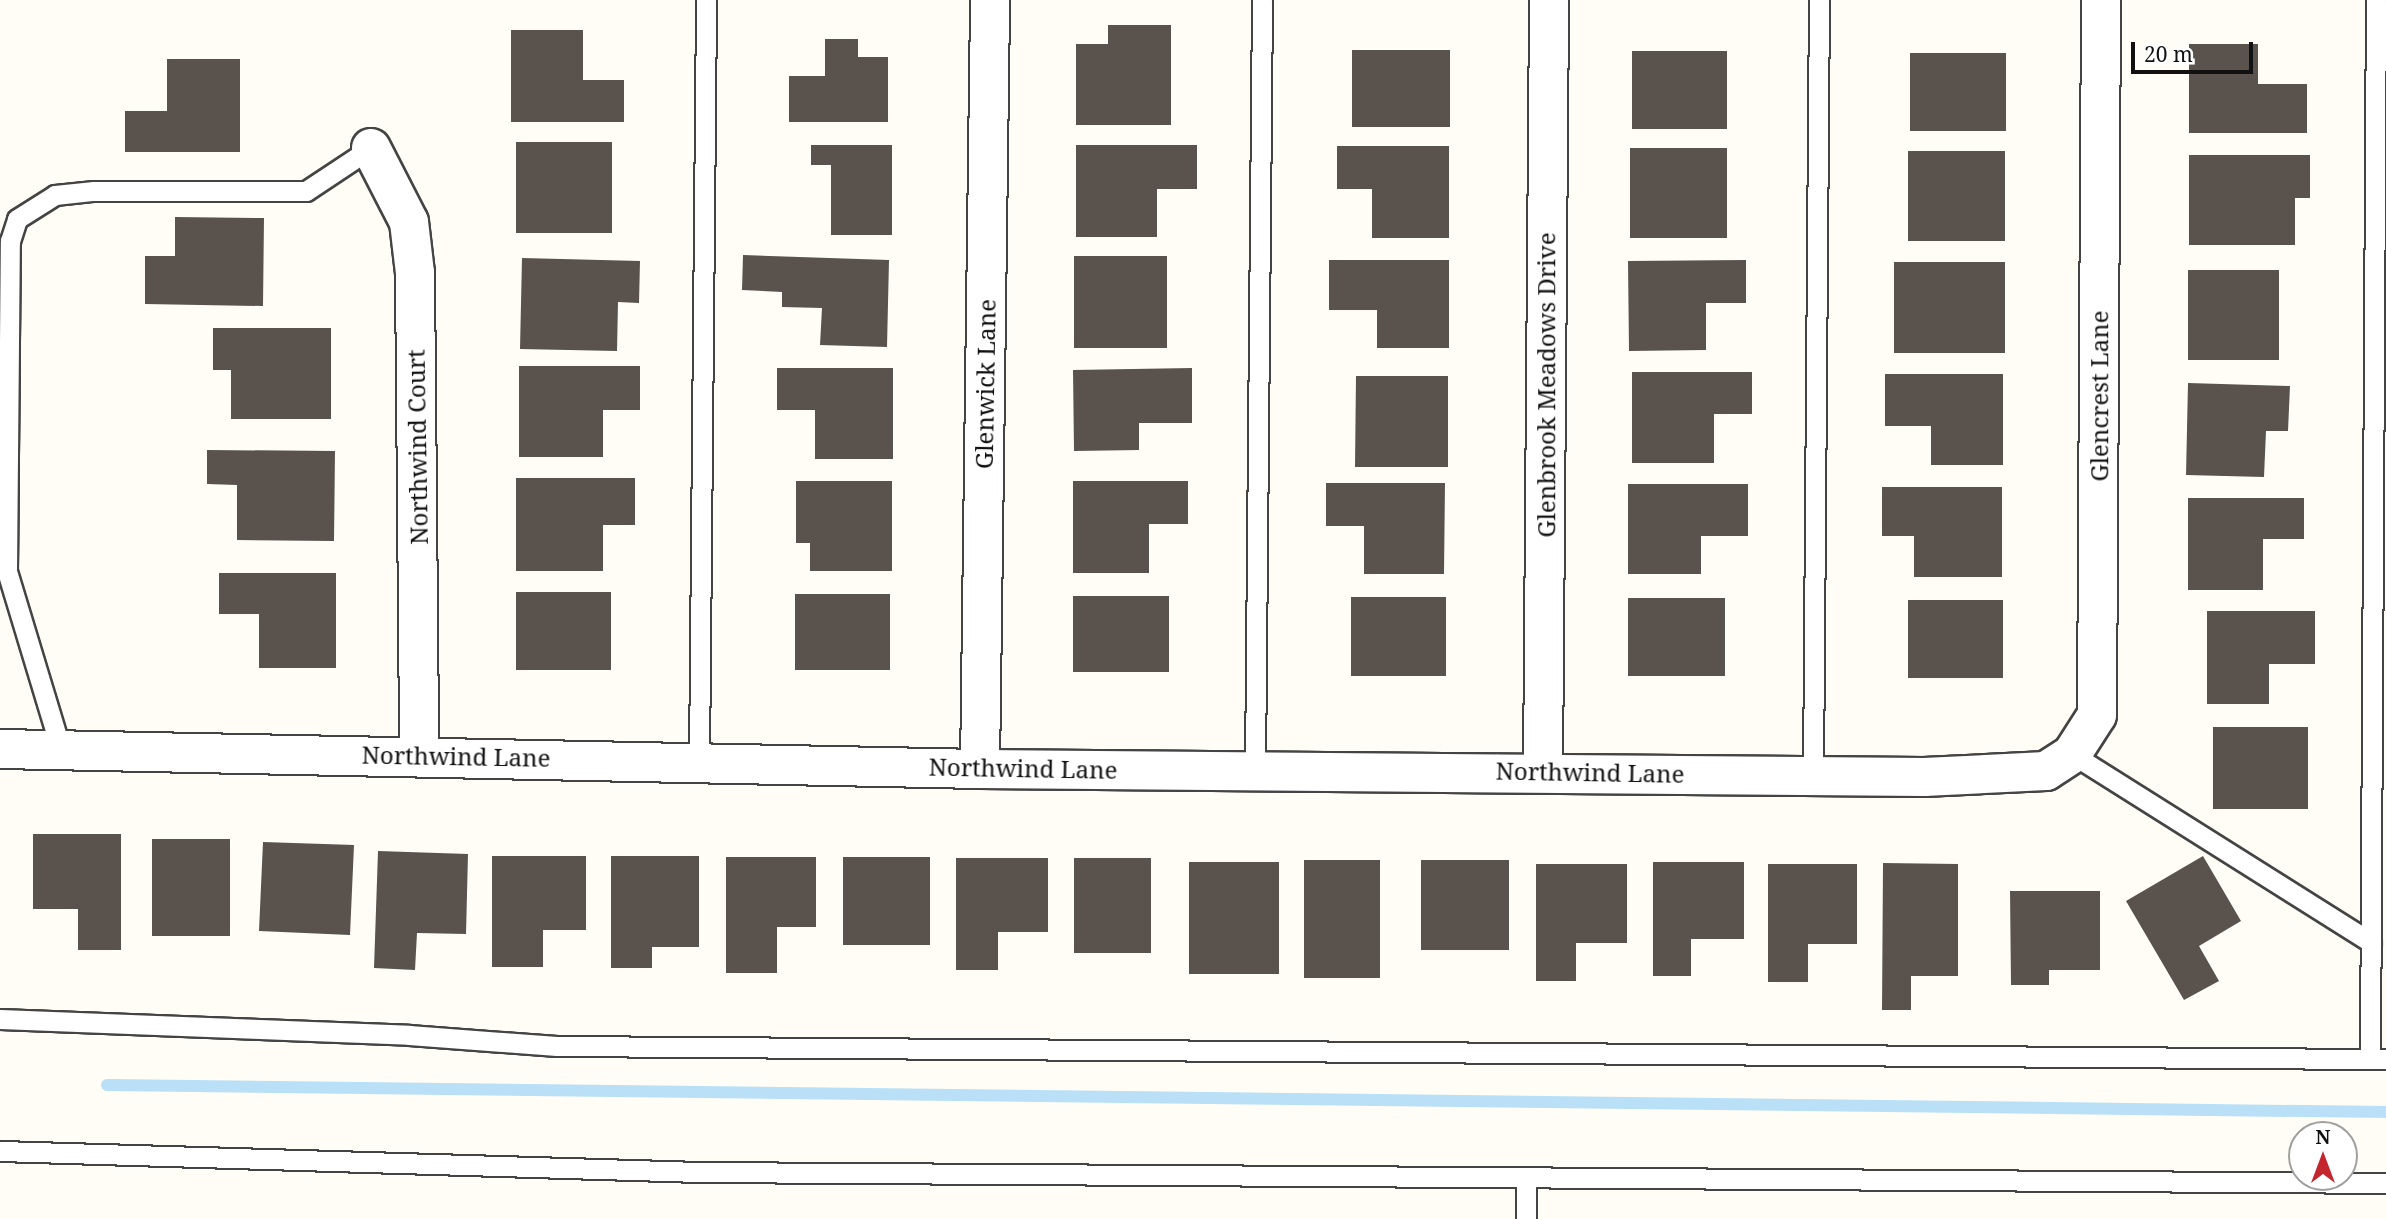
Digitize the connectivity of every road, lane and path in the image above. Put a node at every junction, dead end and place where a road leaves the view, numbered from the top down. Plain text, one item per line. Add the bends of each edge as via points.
1 (706, 0) edge
2 (990, 0) edge
3 (1262, 0) edge
4 (1549, 0) edge
5 (1819, 0) edge
6 (2101, 0) edge
7 (2376, 0) edge
8 (371, 148) joint
9 (0, 749) edge
10 (61, 750) junction
11 (419, 754) junction
12 (699, 761) junction
13 (2059, 762) junction
14 (980, 769) junction
15 (1255, 769) junction
16 (1543, 771) junction
17 (1813, 775) junction
18 (2371, 942) junction
19 (0, 1020) edge
20 (2378, 1059) edge
21 (0, 1151) edge
22 (1526, 1177) junction
23 (2386, 1183) edge
24 (1526, 1219) edge

1 - 12 lane
2 - 14 street, Glenwick Lane
3 - 15 lane
4 - 16 street, Glenbrook Meadows Drive
5 - 17 lane
6 - 13 street, Glencrest Lane via 2097,715
7 - 18 lane
8 - 10 lane via 306,191 94,191 55,195 16,219 10,241 7,571
8 - 11 street, Northwind Court via 409,222 415,273
9 - 10 street, Northwind Lane
10 - 11 street, Northwind Lane
11 - 12 street, Northwind Lane
12 - 14 street, Northwind Lane
13 - 17 street, Northwind Lane via 1924,777
13 - 18 lane
14 - 15 street, Northwind Lane
15 - 16 street, Northwind Lane
16 - 17 street, Northwind Lane
18 - 20 lane
19 - 20 lane via 409,1035 557,1046
21 - 22 lane via 699,1172
22 - 23 lane
22 - 24 lane

